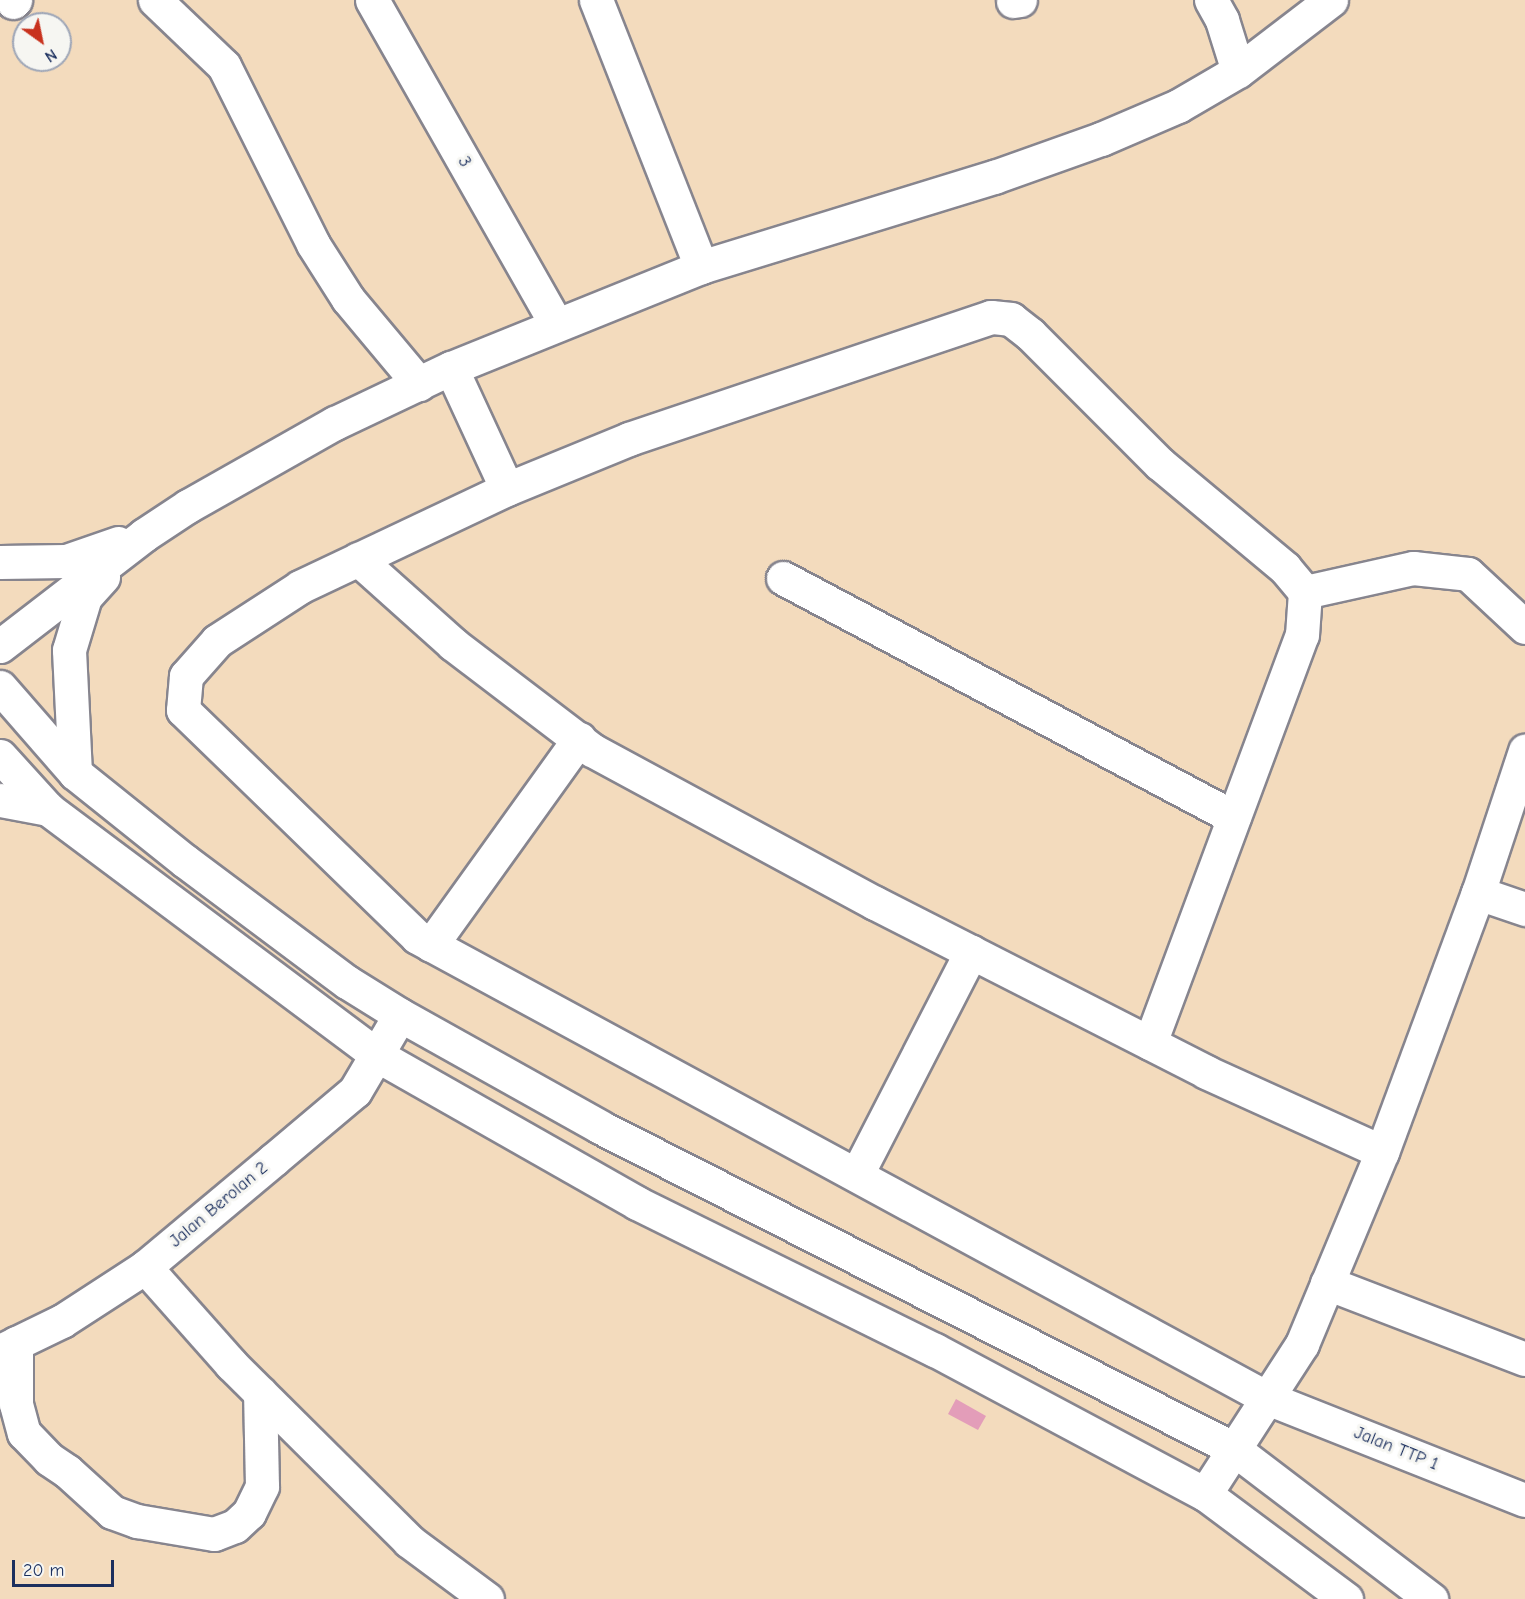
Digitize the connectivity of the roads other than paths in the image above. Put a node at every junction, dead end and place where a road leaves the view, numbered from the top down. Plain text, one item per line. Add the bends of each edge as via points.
1 (155, 0) edge
2 (372, 0) edge
3 (596, 0) edge
4 (1210, 0) edge
5 (1331, 0) edge
6 (1238, 71) junction
7 (701, 267) junction
8 (556, 324) junction
9 (451, 368) junction
10 (419, 384) junction
11 (507, 489) junction
12 (144, 534) junction
13 (358, 558) junction
14 (0, 562) edge
15 (783, 578) dead end
16 (1305, 592) junction
17 (1525, 627) edge
18 (0, 646) edge
19 (0, 687) edge
20 (579, 739) junction
21 (1525, 751) edge
22 (0, 756) edge
23 (75, 772) junction
24 (0, 800) edge
25 (48, 809) junction
26 (1233, 817) junction
27 (1478, 893) junction
28 (1525, 909) edge
29 (431, 945) junction
30 (971, 952) junction
31 (400, 1015) junction
32 (1150, 1043) junction
33 (375, 1054) junction
34 (1383, 1152) junction
35 (856, 1174) junction
36 (145, 1267) junction
37 (1327, 1283) junction
38 (8, 1347) edge
39 (1525, 1359) edge
40 (260, 1393) junction
41 (1267, 1398) junction
42 (1234, 1449) junction
43 (1205, 1494) junction
44 (1525, 1500) edge
45 (1427, 1597) edge
46 (487, 1599) edge
47 (1346, 1599) edge

1 - 10 street via 224,66 313,244 348,299
2 - 8 street, 3
3 - 7 street
4 - 6 street via 1222,20
5 - 6 street
6 - 7 street via 1178,106 1101,139 994,177
7 - 8 street
8 - 9 street
9 - 10 street
9 - 11 street
10 - 12 street via 335,423
11 - 13 street
11 - 16 street via 629,439 991,317 1011,319 1160,464 1285,568
12 - 14 street via 66,561
12 - 18 street
12 - 23 street via 85,597 69,650
13 - 20 street via 453,644
13 - 29 street, Jalan TTP 1 via 300,587 217,641 186,676 183,710 417,937
15 - 26 street
16 - 17 street via 1413,568 1468,573
16 - 26 street via 1302,635
19 - 23 street
20 - 29 street
20 - 30 street via 602,756
21 - 27 street
22 - 25 street
23 - 31 street via 194,868 347,982
24 - 25 street
25 - 33 street
26 - 32 street
27 - 28 street
27 - 34 street
29 - 35 street, Jalan TTP 1
30 - 32 street
30 - 35 street
31 - 33 street, Jalan Berolan 2
31 - 42 street via 600,1127
32 - 34 street
33 - 36 street, Jalan Berolan 2 via 355,1091
33 - 43 street via 637,1203 935,1350
34 - 37 street
35 - 41 street, Jalan TTP 1
36 - 38 street, Jalan Berolan 2 via 62,1321
36 - 40 street
37 - 39 street
37 - 41 street via 1302,1344
38 - 40 street via 24,1433 112,1512 138,1521 214,1534 235,1526 249,1513 262,1486
40 - 46 street via 409,1542
41 - 42 street
41 - 44 street, Jalan TTP 1
42 - 43 street
42 - 45 street
43 - 47 street

